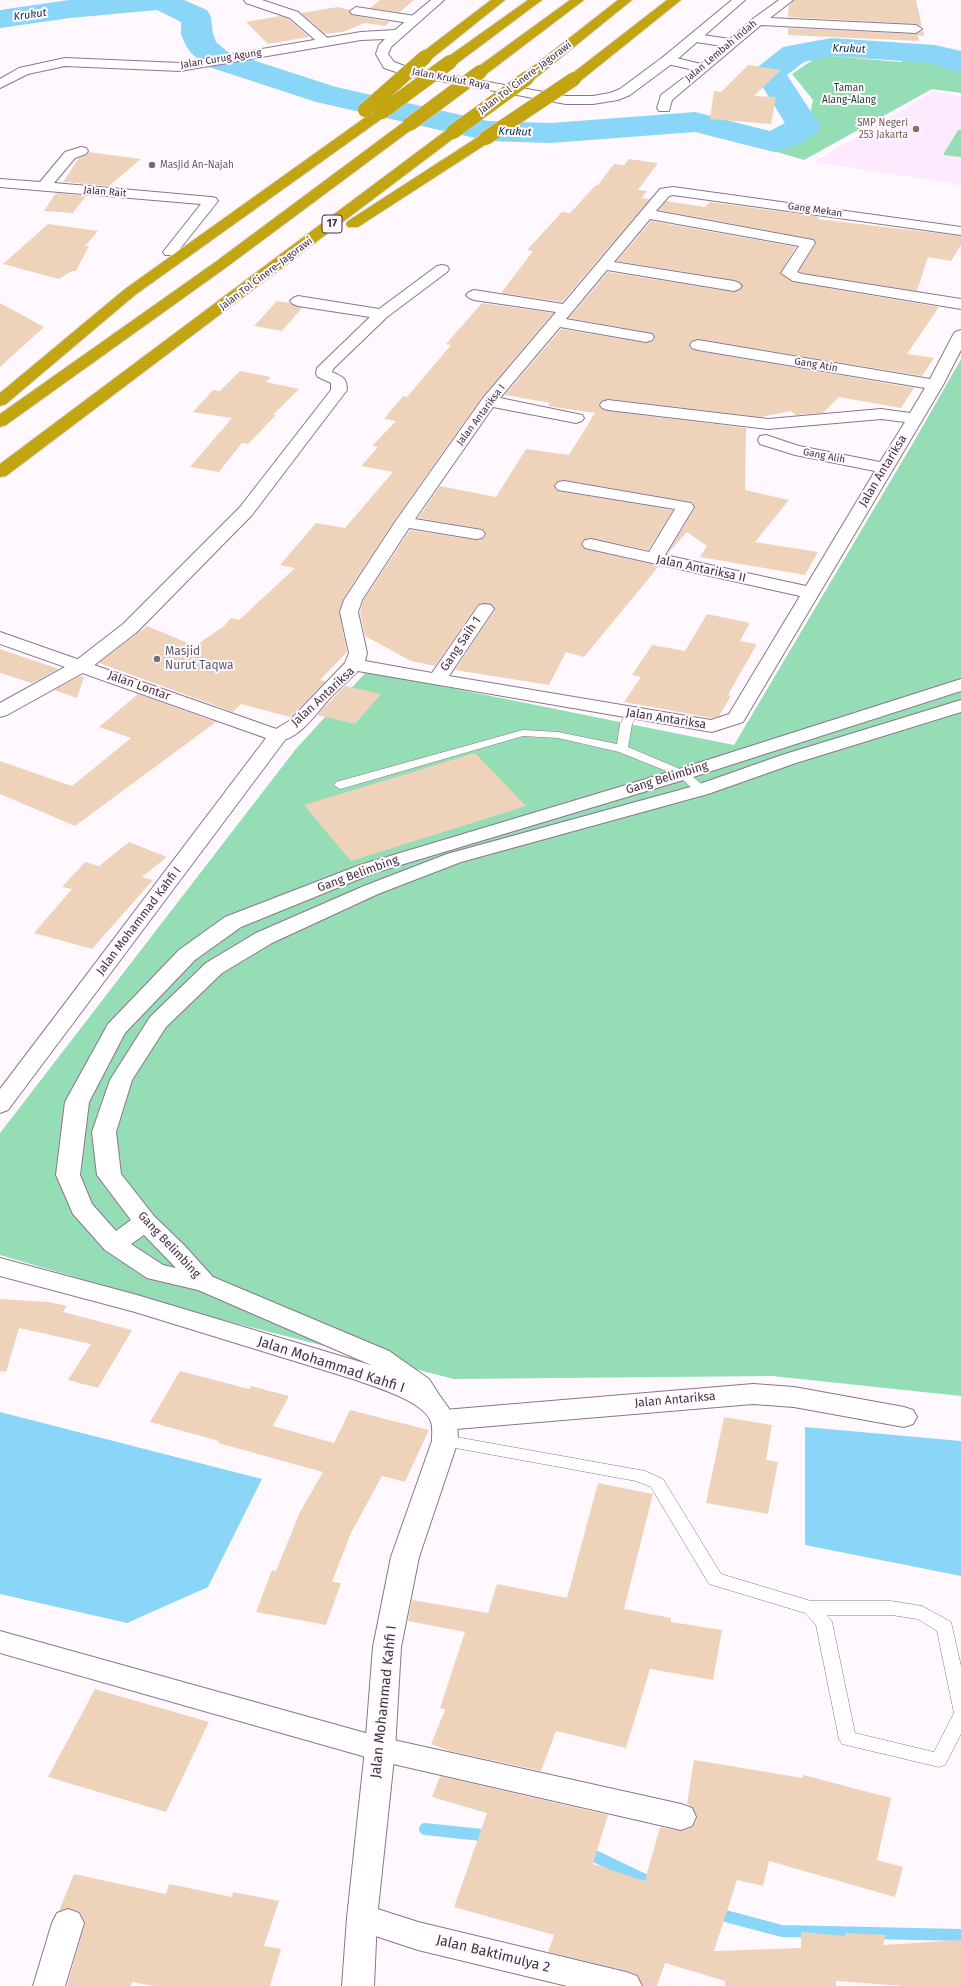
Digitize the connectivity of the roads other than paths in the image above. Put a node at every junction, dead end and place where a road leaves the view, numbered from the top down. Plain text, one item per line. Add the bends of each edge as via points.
1 (250, 0) edge
2 (367, 0) edge
3 (438, 0) edge
4 (498, 0) edge
5 (536, 0) edge
6 (578, 0) edge
7 (626, 0) edge
8 (675, 0) edge
9 (739, 0) edge
10 (787, 0) edge
11 (415, 20) junction
12 (758, 21) junction
13 (916, 29) dead end
14 (398, 34) junction
15 (695, 38) junction
16 (326, 42) junction
17 (731, 43) junction
18 (668, 60) junction
19 (704, 68) junction
20 (0, 84) edge
21 (664, 108) dead end
22 (81, 151) dead end
23 (294, 173) junction
24 (0, 183) edge
25 (43, 187) junction
26 (669, 191) joint
27 (646, 214) junction
28 (961, 231) edge
29 (170, 252) dead end
30 (604, 265) junction
31 (442, 269) dead end
32 (734, 286) dead end
33 (474, 295) dead end
34 (298, 301) dead end
35 (961, 304) edge
36 (568, 308) junction
37 (382, 314) junction
38 (211, 315) junction
39 (558, 322) junction
40 (961, 335) edge
41 (646, 337) dead end
42 (698, 345) dead end
43 (935, 385) junction
44 (489, 401) junction
45 (0, 402) edge
46 (608, 405) dead end
47 (576, 418) dead end
48 (915, 418) junction
49 (0, 422) edge
50 (766, 440) dead end
51 (884, 468) junction
52 (0, 472) edge
53 (564, 486) dead end
54 (404, 522) junction
55 (476, 534) dead end
56 (592, 544) dead end
57 (654, 559) junction
58 (811, 593) junction
59 (485, 609) dead end
60 (0, 638) edge
61 (354, 665) junction
62 (81, 666) junction
63 (437, 680) junction
64 (961, 685) edge
65 (961, 706) edge
66 (0, 711) edge
67 (631, 714) junction
68 (278, 736) junction
69 (622, 749) junction
70 (683, 774) junction
71 (340, 785) dead end
72 (701, 790) junction
73 (0, 1105) edge
74 (145, 1222) junction
75 (114, 1244) junction
76 (0, 1267) edge
77 (204, 1283) junction
78 (904, 1417) dead end
79 (440, 1421) junction
80 (811, 1608) junction
81 (0, 1642) edge
82 (961, 1709) edge
83 (961, 1718) edge
84 (380, 1749) junction
85 (680, 1817) dead end
86 (362, 1918) junction
87 (68, 1923) dead end
88 (49, 1986) edge
89 (358, 1986) edge
90 (626, 1986) edge

1 - 16 street via 294,15
2 - 11 street via 356,11
3 - 11 street, Jalan Krukut Raya
4 - 23 highway, bridge via 425,57
5 - 23 highway, bridge
6 - 49 highway, bridge via 219,266
7 - 38 highway, Jalan Tol Cinere–Jagorawi / 17, bridge via 527,78
8 - 38 highway, bridge via 574,79
9 - 15 street, Jalan Krukut Raya
10 - 12 street, Jalan Lembah Indah
11 - 14 street, Jalan Krukut Raya
12 - 13 street
12 - 17 street, Jalan Lembah Indah
14 - 16 street, Jalan Curug Agung via 361,36
14 - 18 street, Jalan Krukut Raya via 385,45 382,54 389,65 407,71 566,100 614,97 625,92
15 - 17 street
15 - 18 street, Jalan Krukut Raya
16 - 20 street, Jalan Curug Agung via 180,67 65,62 24,71
17 - 19 street, Jalan Lembah Indah
18 - 19 street
19 - 21 street, Jalan Lembah Indah via 666,98
22 - 25 street via 70,155
23 - 45 highway via 130,292
24 - 25 street, Jalan Rait
25 - 29 street, Jalan Rait via 211,201
26 - 27 street, Jalan Antariksa I
26 - 28 street, Gang Mekan
27 - 30 street, Jalan Antariksa I
27 - 35 street via 808,243 789,272 798,278
30 - 32 street
30 - 36 street, Jalan Antariksa I
31 - 37 street
33 - 36 street
34 - 37 street
36 - 39 street, Jalan Antariksa I
37 - 62 street via 325,368 324,374 339,381 339,390 246,511 130,628
38 - 52 highway, Jalan Tol Cinere–Jagorawi / 17
39 - 41 street
39 - 44 street, Jalan Antariksa I
40 - 43 street, Jalan Antariksa
42 - 43 street, Gang Atin
43 - 48 street, Jalan Antariksa
44 - 47 street
44 - 54 street, Jalan Antariksa I
46 - 48 street via 768,424 881,414
48 - 51 street, Jalan Antariksa
50 - 51 street, Gang Alih via 795,450
51 - 58 street, Jalan Antariksa
53 - 57 street via 684,507
54 - 55 street
54 - 61 street, Jalan Antariksa I via 353,600 348,612 358,654
56 - 57 street, Jalan Antariksa II
57 - 58 street, Jalan Antariksa II
58 - 67 street, Jalan Antariksa via 736,718 712,726
59 - 63 street, Gang Saih 1
60 - 62 street, Jalan Lontar
61 - 63 street, Jalan Antariksa
61 - 68 street, Jalan Antariksa via 296,725
62 - 66 street
62 - 68 street, Jalan Lontar
63 - 67 street, Jalan Antariksa
64 - 70 street, Gang Belimbing
65 - 72 street, Gang Belimbing via 790,759
67 - 69 lane via 626,724
68 - 73 street, Jalan Mohammad Kahfi I
69 - 70 lane
69 - 71 lane via 558,735 522,733
70 - 72 lane
70 - 75 street, Gang Belimbing via 367,869 233,922 187,954 116,1029 77,1102 68,1175 82,1208
72 - 74 street, Gang Belimbing via 454,858 371,890 264,938 214,968 158,1022 121,1080 104,1132 109,1175
74 - 75 street
74 - 77 street, Gang Belimbing
75 - 77 street, Gang Belimbing via 156,1272
76 - 79 street, Jalan Mohammad Kahfi I via 137,1304 365,1373 401,1386
77 - 79 street, Gang Belimbing via 380,1358 420,1386
78 - 79 street, Jalan Antariksa via 794,1397 753,1394
79 - 80 lane via 640,1475 658,1483 715,1579
79 - 84 street, Jalan Mohammad Kahfi I via 405,1557 386,1647
80 - 82 lane via 891,1608 922,1613 945,1627
80 - 83 lane via 824,1622 848,1739 939,1760
81 - 84 street
84 - 85 street
84 - 86 street, Jalan Mohammad Kahfi I
86 - 89 street, Jalan Mohammad Kahfi I
86 - 90 street, Jalan Baktimulya 2 via 418,1936
87 - 88 street

